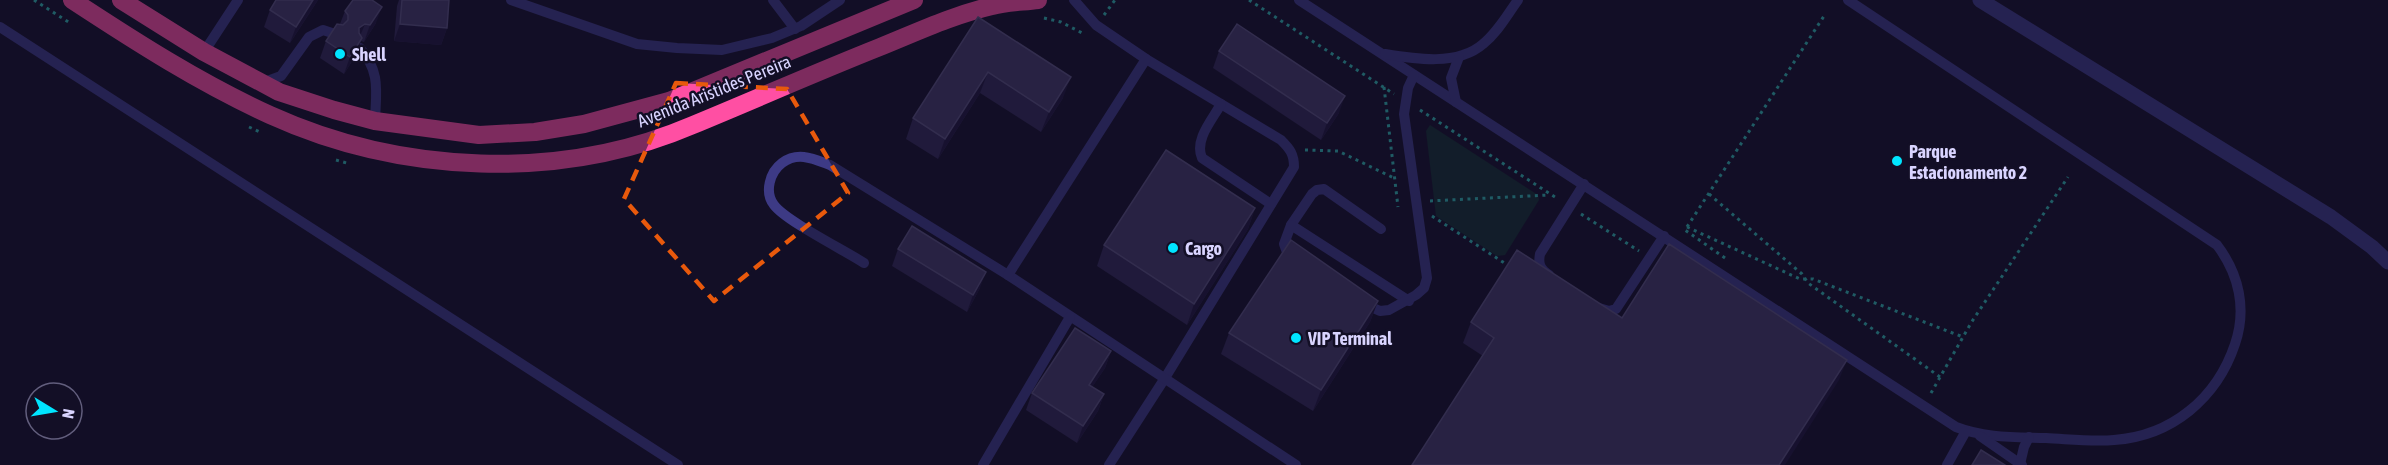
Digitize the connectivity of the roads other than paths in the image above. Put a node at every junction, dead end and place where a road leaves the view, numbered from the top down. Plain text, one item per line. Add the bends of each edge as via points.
1 (72, 0) edge
2 (121, 0) edge
3 (238, 0) edge
4 (512, 0) edge
5 (773, 0) edge
6 (840, 0) edge
7 (914, 0) edge
8 (1051, 0) edge
9 (1074, 0) edge
10 (1299, 0) edge
11 (1518, 0) edge
12 (1848, 0) edge
13 (1980, 0) edge
14 (1040, 6) edge
15 (0, 27) edge
16 (795, 28) junction
17 (335, 34) edge
18 (360, 48) edge
19 (204, 52) junction
20 (1379, 53) junction
21 (1459, 57) junction
22 (1146, 59) junction
23 (1414, 75) junction
24 (262, 83) junction
25 (1456, 102) junction
26 (1221, 104) junction
27 (375, 121) junction
28 (1584, 184) junction
29 (1271, 204) junction
30 (1291, 225) junction
31 (1382, 229) dead end
32 (1664, 236) junction
33 (2388, 262) edge
34 (864, 263) dead end
35 (1306, 267) edge
36 (1008, 275) junction
37 (1560, 282) edge
38 (1353, 297) edge
39 (1586, 299) edge
40 (1409, 301) junction
41 (1070, 317) junction
42 (1165, 378) junction
43 (1966, 431) junction
44 (1979, 435) junction
45 (2029, 437) junction
46 (678, 465) edge
47 (983, 465) edge
48 (1109, 465) edge
49 (1296, 465) edge
50 (1947, 465) edge
51 (2021, 465) edge

1 - 14 highway, Avenida Aristides Pereira via 147,49 271,116 350,144 409,157 501,164 564,159 647,143 957,16 995,5
2 - 19 highway, Avenida Aristides Pereira
3 - 19 lane
4 - 16 lane via 638,44 677,48 722,50
5 - 16 lane
6 - 16 lane
7 - 27 highway, Avenida Aristides Pereira via 669,101 584,124 479,135
8 - 14 highway, Avenida Aristides Pereira
9 - 22 lane via 1096,25
10 - 20 lane
11 - 21 lane via 1486,41
12 - 45 lane via 2200,232 2217,245 2235,276 2241,319 2231,356 2219,380 2186,415 2170,426 2132,439
13 - 33 street via 2331,218
15 - 46 lane
17 - 24 lane via 323,30 309,37 281,76
18 - 27 lane via 371,61 377,82
19 - 24 highway, Avenida Aristides Pereira
20 - 21 lane via 1408,58
20 - 23 lane
21 - 25 lane via 1451,78
22 - 26 lane
22 - 36 lane
23 - 25 lane
23 - 40 lane via 1404,114 1427,278 1424,288
24 - 27 highway, Avenida Aristides Pereira
25 - 28 lane
26 - 29 lane via 1201,139 1202,158
26 - 29 lane via 1291,150 1294,167
28 - 32 lane
28 - 37 lane via 1540,254 1542,270
29 - 42 lane
30 - 31 lane via 1312,194 1324,189
30 - 35 lane via 1284,244 1288,255
30 - 40 lane
32 - 39 lane via 1616,309 1603,310
32 - 43 lane
34 - 36 lane via 773,204 769,188 780,164 799,156 830,165
36 - 41 lane
38 - 40 lane via 1380,311
41 - 42 lane
41 - 47 lane
42 - 48 lane
42 - 49 lane
43 - 44 lane
43 - 50 lane
44 - 45 lane
44 - 51 lane
45 - 51 lane

